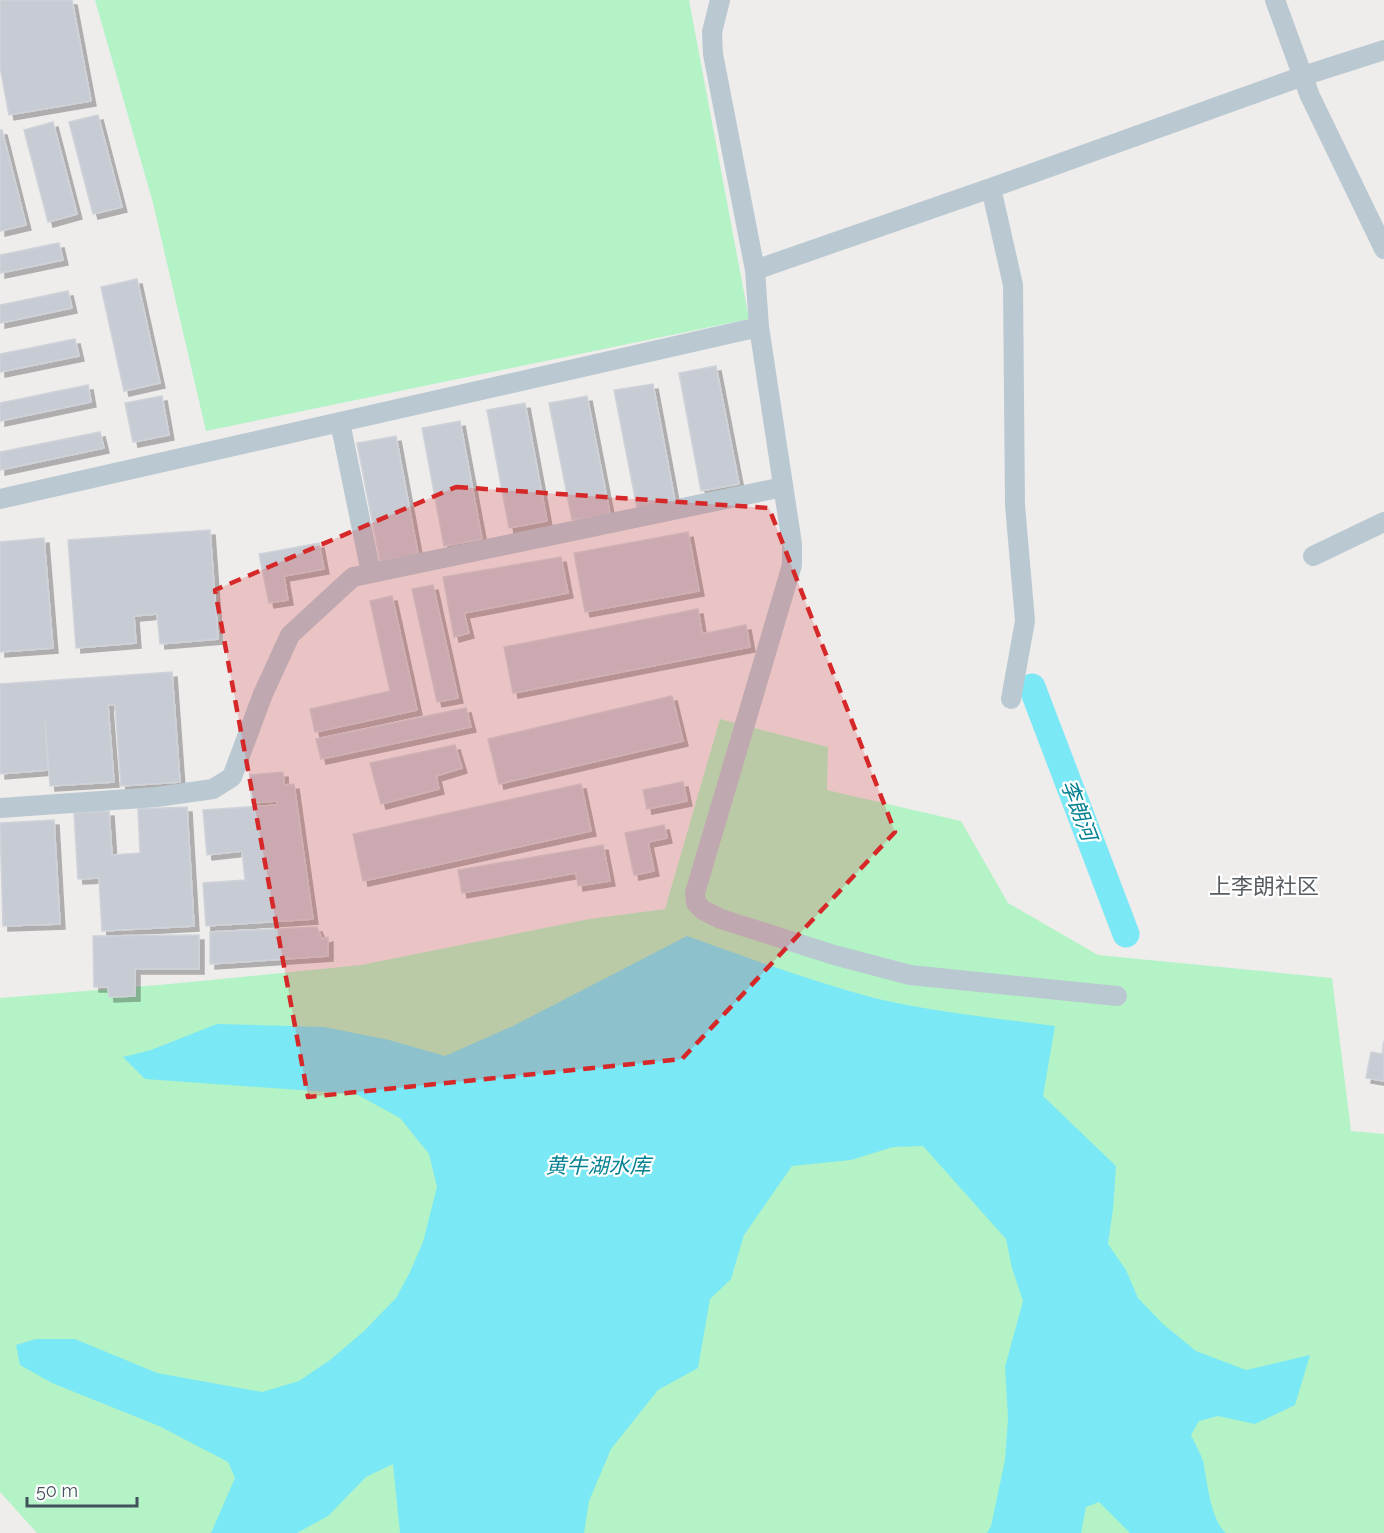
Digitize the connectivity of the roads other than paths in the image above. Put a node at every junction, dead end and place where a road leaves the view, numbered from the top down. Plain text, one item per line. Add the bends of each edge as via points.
1 (720, 0) edge
2 (730, 0) edge
3 (1275, 0) edge
4 (712, 32) junction
5 (1384, 50) edge
6 (1303, 76) junction
7 (991, 188) junction
8 (1384, 249) edge
9 (755, 270) junction
10 (759, 327) junction
11 (340, 422) junction
12 (783, 487) junction
13 (0, 499) edge
14 (1384, 522) edge
15 (1313, 556) dead end
16 (371, 573) junction
17 (1011, 699) dead end
18 (0, 808) edge
19 (1117, 996) dead end

1 - 4 street
2 - 4 street
3 - 6 street
4 - 9 street
5 - 6 street
6 - 7 street
6 - 8 street
7 - 9 street
7 - 17 street via 1013,285 1015,505 1025,621
9 - 10 street
10 - 11 street
10 - 12 street
11 - 13 street
11 - 16 street
12 - 16 street
12 - 19 street via 792,565 695,893 696,903 721,919 910,975
14 - 15 street
16 - 18 street via 353,577 290,635 232,777 213,789 157,797

